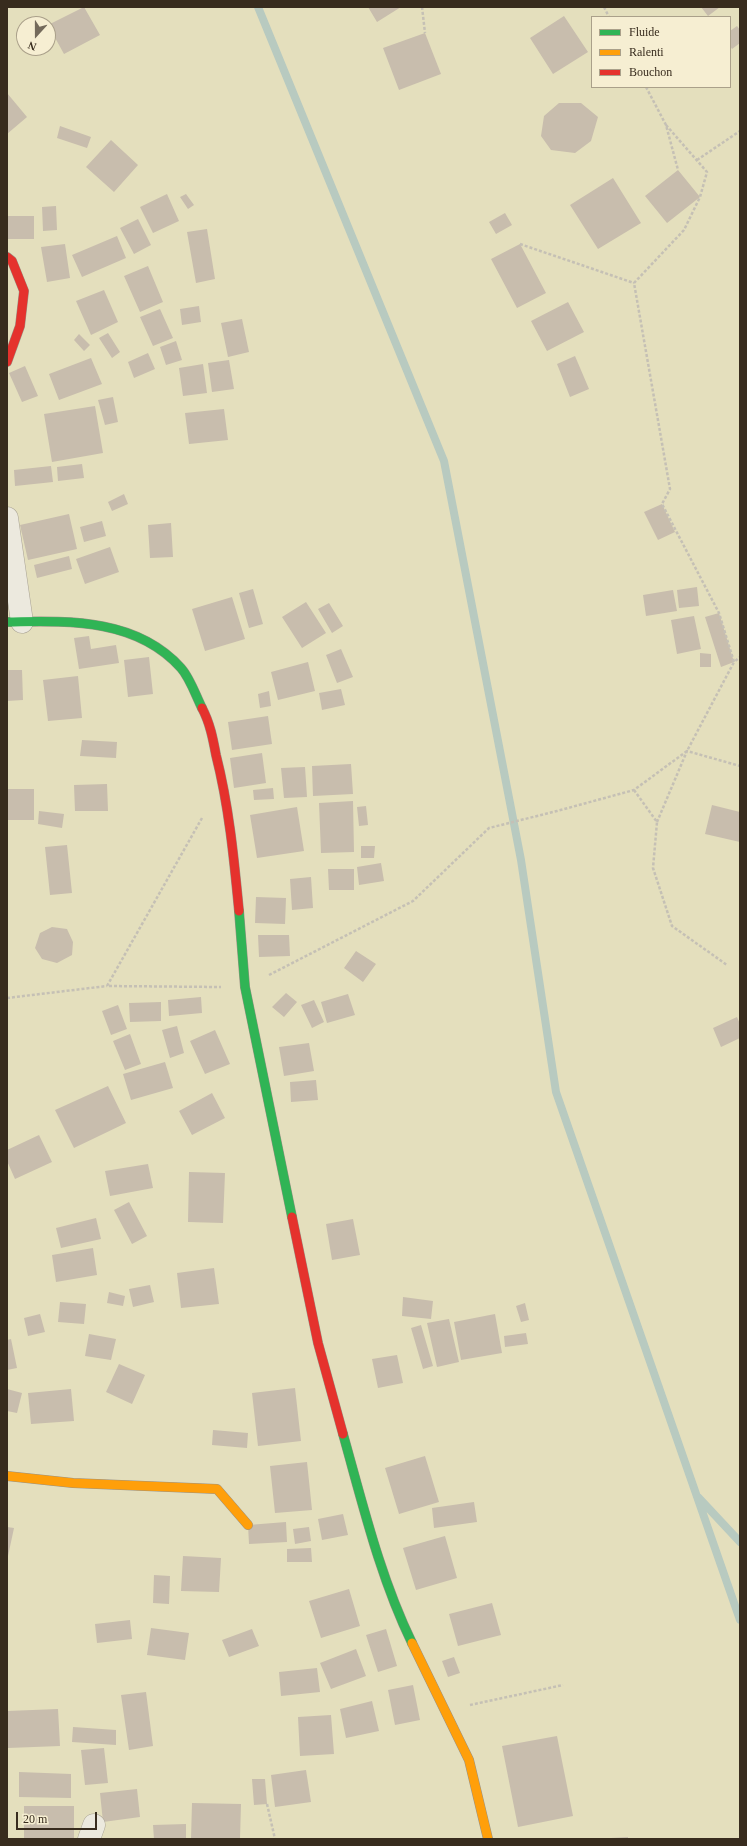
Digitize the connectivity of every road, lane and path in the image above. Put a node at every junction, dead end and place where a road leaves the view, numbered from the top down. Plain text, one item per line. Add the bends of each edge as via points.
1 (422, 7) edge
2 (604, 7) edge
3 (608, 16) edge
4 (426, 33) dead end
5 (647, 88) edge
6 (666, 125) junction
7 (740, 131) edge
8 (697, 160) junction
9 (678, 170) dead end
10 (520, 244) dead end
11 (7, 257) edge
12 (634, 283) junction
13 (7, 362) edge
14 (7, 518) edge
15 (15, 622) edge
16 (740, 658) edge
17 (734, 662) junction
18 (687, 751) junction
19 (740, 766) edge
20 (634, 790) junction
21 (204, 816) dead end
22 (656, 822) junction
23 (727, 965) dead end
24 (107, 986) junction
25 (246, 987) junction
26 (7, 998) edge
27 (7, 1476) edge
28 (248, 1524) dead end
29 (563, 1685) dead end
30 (446, 1710) junction
31 (266, 1804) dead end
32 (275, 1839) edge
33 (488, 1839) edge

1 - 4 path
2 - 3 path
5 - 6 path
6 - 8 path
6 - 9 path
7 - 8 path
8 - 12 path via 707,172 700,197 684,230
10 - 12 path
11 - 13 street via 12,261 24,290 20,326
12 - 17 path via 670,488 662,504 719,613
14 - 15 street
15 - 25 street via 62,621 102,626 134,634 163,651 182,668 208,720 223,782 234,857
16 - 17 path
17 - 18 path
18 - 19 path
18 - 20 path
18 - 22 path
20 - 22 path
20 - 25 path via 489,828 413,900
21 - 24 path
22 - 23 path via 653,868 672,926
24 - 25 path
24 - 26 path
25 - 30 street via 324,1366 377,1557 395,1608
27 - 28 street via 74,1483 217,1489
29 - 30 path
30 - 33 street via 469,1760
31 - 32 path

